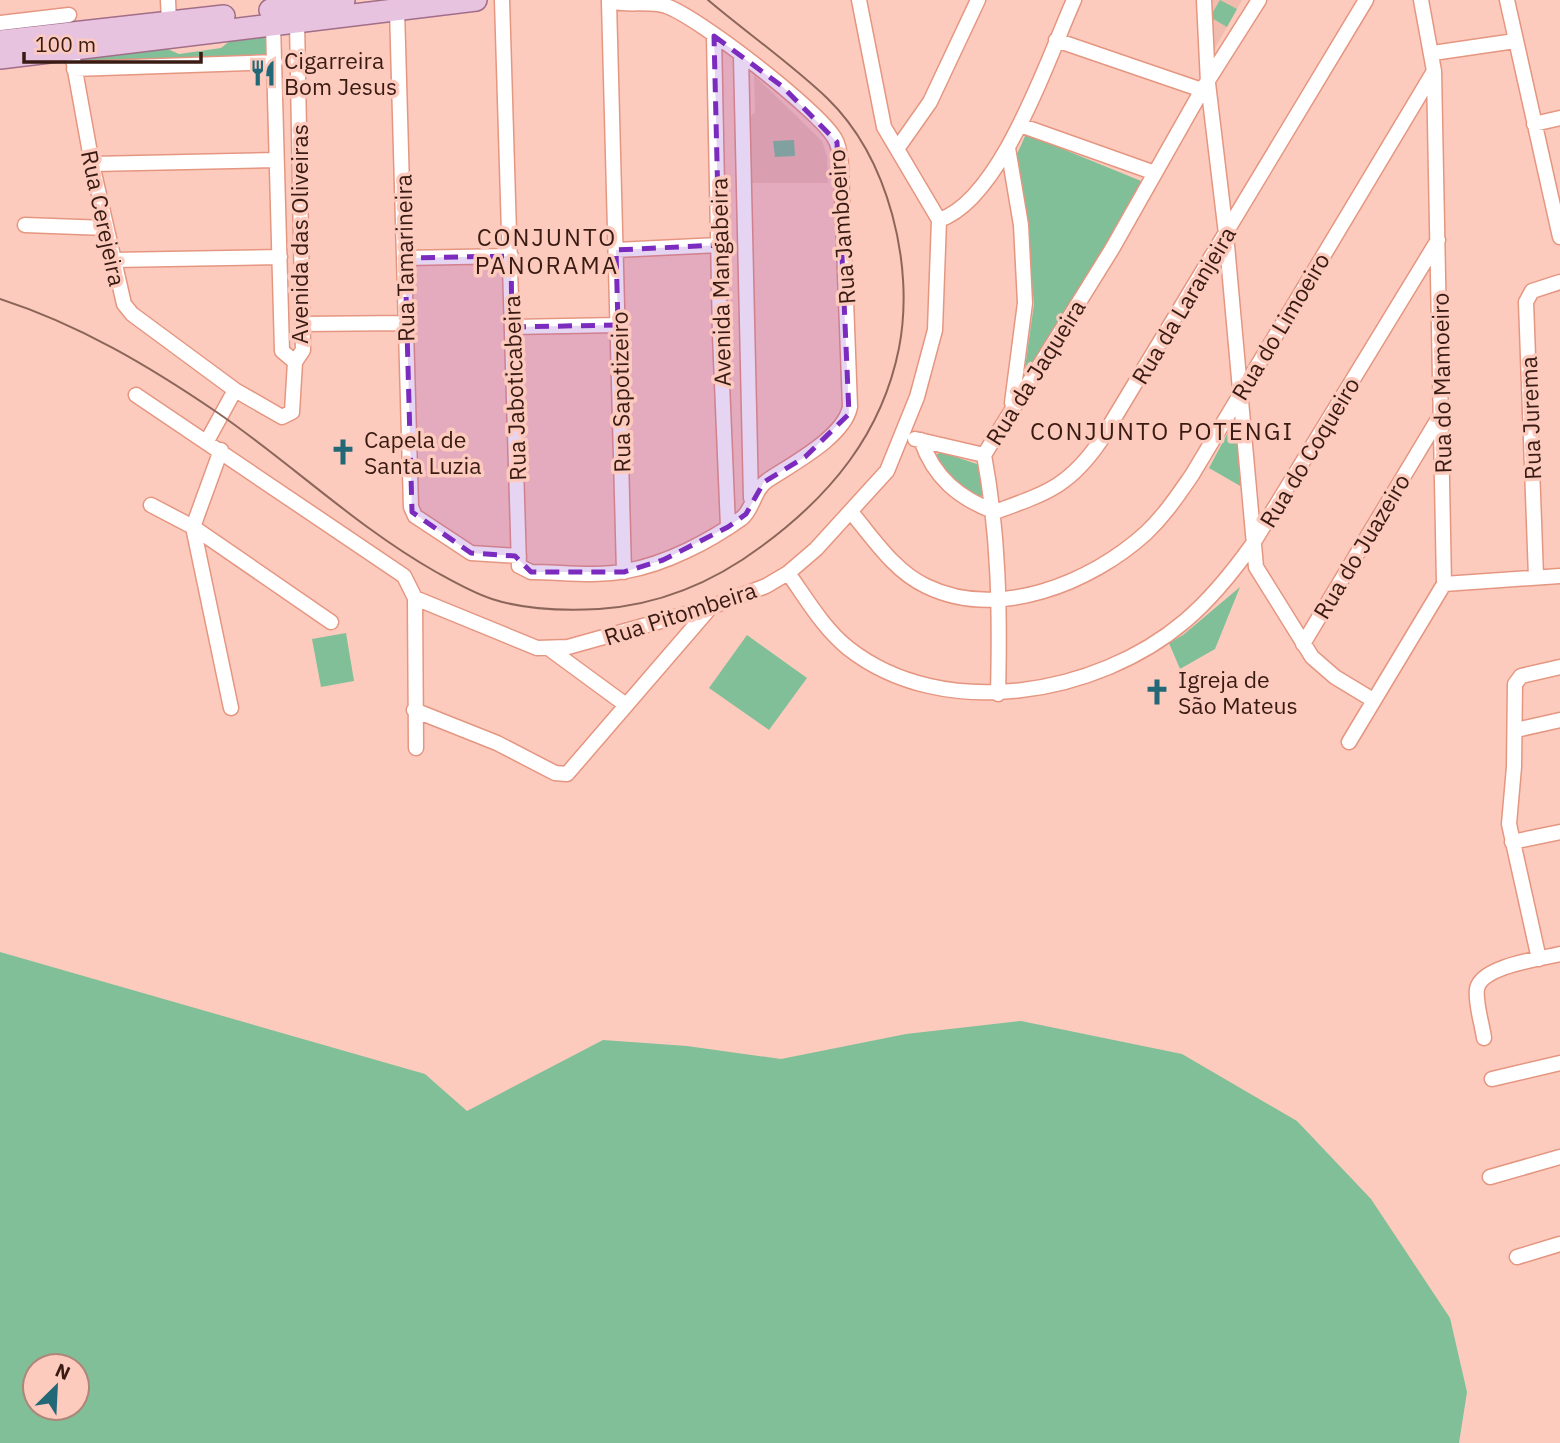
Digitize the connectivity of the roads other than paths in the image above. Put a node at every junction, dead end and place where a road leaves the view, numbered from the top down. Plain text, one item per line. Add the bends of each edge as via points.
1 (66, 0) edge
2 (168, 0) edge
3 (338, 0) edge
4 (477, 0) edge
5 (502, 0) edge
6 (859, 0) edge
7 (978, 0) edge
8 (1074, 0) edge
9 (1204, 0) edge
10 (1259, 0) edge
11 (1366, 0) edge
12 (1421, 0) edge
13 (1507, 0) edge
14 (609, 1) edge
15 (397, 9) junction
16 (169, 22) junction
17 (296, 22) junction
18 (0, 23) edge
19 (273, 24) junction
20 (714, 36) junction
21 (1056, 40) junction
22 (0, 41) edge
23 (72, 41) junction
24 (1515, 41) junction
25 (1433, 53) junction
26 (741, 56) junction
27 (0, 58) edge
28 (275, 62) junction
29 (1434, 71) junction
30 (1205, 87) junction
31 (1560, 118) edge
32 (1534, 124) junction
33 (1020, 125) junction
34 (1008, 148) junction
35 (897, 149) junction
36 (276, 160) junction
37 (92, 164) junction
38 (1155, 173) junction
39 (939, 220) junction
40 (25, 225) dead end
41 (106, 228) junction
42 (1226, 234) junction
43 (1560, 237) edge
44 (1438, 240) junction
45 (719, 245) junction
46 (616, 250) junction
47 (511, 256) junction
48 (280, 257) junction
49 (405, 258) junction
50 (112, 260) junction
51 (1560, 282) edge
52 (406, 323) junction
53 (303, 324) junction
54 (618, 325) junction
55 (512, 327) junction
56 (720, 335) junction
57 (747, 335) junction
58 (295, 362) junction
59 (235, 390) junction
60 (1239, 394) junction
61 (136, 395) dead end
62 (293, 409) joint
63 (1012, 409) junction
64 (1441, 413) junction
65 (903, 436) junction
66 (921, 440) junction
67 (207, 441) junction
68 (221, 450) junction
69 (984, 455) junction
70 (751, 499) junction
71 (150, 505) dead end
72 (851, 512) junction
73 (995, 512) junction
74 (193, 527) junction
75 (728, 527) junction
76 (1252, 545) junction
77 (519, 561) junction
78 (624, 572) junction
79 (788, 573) junction
80 (1560, 576) edge
81 (1536, 577) junction
82 (1444, 584) junction
83 (415, 598) junction
84 (1000, 601) junction
85 (711, 607) junction
86 (331, 622) dead end
87 (1303, 644) junction
88 (551, 650) junction
89 (1560, 667) edge
90 (998, 694) junction
91 (1373, 700) junction
92 (625, 705) junction
93 (231, 708) dead end
94 (414, 710) junction
95 (1560, 720) edge
96 (1516, 730) junction
97 (1349, 741) dead end
98 (416, 748) dead end
99 (1560, 832) edge
100 (1512, 842) junction
101 (1560, 954) edge
102 (1539, 959) junction
103 (1484, 1038) dead end
104 (1560, 1063) edge
105 (1492, 1079) dead end
106 (1560, 1157) edge
107 (1490, 1177) dead end
108 (1560, 1244) edge
109 (1517, 1257) dead end

1 - 23 street, Rua Cerejeira
2 - 16 street
3 - 16 main road
4 - 15 main road
5 - 47 street, Rua Jaboticabeira
6 - 35 street via 880,114
7 - 35 street via 936,90
8 - 21 street
9 - 30 street
10 - 30 street, Rua da Jaqueira
11 - 42 street, Rua da Laranjeira
12 - 25 street, Rua do Mamoeiro
13 - 24 street
14 - 20 street, Rua Jamboeiro via 665,6
14 - 46 street, Rua Sapotizeiro
15 - 17 main road
15 - 49 street, Rua Tamarineira
16 - 23 main road
17 - 19 main road
17 - 53 street, Avenida das Oliveiras
18 - 23 street
19 - 23 main road
19 - 28 street, Avenida das Oliveiras
20 - 26 street, Rua Jamboeiro
20 - 45 street, Avenida Mangabeira
21 - 30 street
21 - 33 street
22 - 23 main road
23 - 27 main road
23 - 28 street
23 - 37 street, Rua Cerejeira
24 - 25 street
24 - 32 street
25 - 29 street, Rua do Mamoeiro
26 - 57 street, Avenida Mangabeira
26 - 70 street, Rua Jamboeiro via 783,88 837,142 850,407 844,421 805,457 764,482
28 - 36 street, Avenida das Oliveiras
29 - 44 street, Rua do Mamoeiro
29 - 60 street, Rua do Limoeiro
30 - 38 street, Rua da Jaqueira
30 - 42 street
31 - 32 street
32 - 43 street
33 - 34 street
33 - 38 street
34 - 39 street via 967,205
34 - 63 street via 1021,225 1025,303
35 - 39 street
36 - 37 street
36 - 48 street, Avenida das Oliveiras
37 - 41 street, Rua Cerejeira
38 - 63 street, Rua da Jaqueira
39 - 65 street, Rua Pitombeira via 935,330
40 - 41 street
41 - 50 street, Rua Cerejeira
42 - 60 street
42 - 73 street, Rua da Laranjeira via 1086,462 1070,479 1049,491
44 - 64 street, Rua do Mamoeiro
44 - 76 street, Rua do Coqueiro
45 - 46 street
45 - 56 street, Avenida Mangabeira
46 - 54 street, Rua Sapotizeiro
47 - 49 street
47 - 55 street, Rua Jaboticabeira
48 - 50 street
48 - 58 street, Avenida das Oliveiras via 282,351
49 - 52 street, Rua Tamarineira
50 - 59 street, Rua Cerejeira via 127,309
51 - 81 street, Rua Jurema via 1532,291 1526,302
52 - 53 street
52 - 77 street, Rua Tamarineira via 411,507 415,516 471,553
53 - 58 street, Avenida das Oliveiras via 303,350
54 - 55 street
54 - 78 street, Rua Sapotizeiro
55 - 77 street, Rua Jaboticabeira
56 - 57 street
56 - 75 street, Avenida Mangabeira
57 - 70 street, Avenida Mangabeira
58 - 62 street, Avenida das Oliveiras
59 - 62 street, Rua Cerejeira via 277,416 287,416
59 - 67 street
60 - 76 street
60 - 84 street, Rua do Limoeiro via 1192,475 1146,532 1096,569
61 - 67 street
63 - 69 street, Rua da Jaqueira
64 - 82 street, Rua do Mamoeiro
64 - 87 street, Rua do Juazeiro
65 - 66 street
65 - 72 street, Rua Pitombeira via 887,471
66 - 69 street
66 - 73 street via 949,487
67 - 68 street
68 - 74 street
68 - 83 street via 404,576
69 - 73 street, Rua da Jaqueira
70 - 75 street via 746,514
71 - 74 street
72 - 79 street, Rua Pitombeira
72 - 84 street, Rua do Limoeiro via 891,560 926,587 957,597
73 - 84 street, Rua da Jaqueira
74 - 86 street
74 - 93 street
75 - 78 street via 663,560
76 - 87 street via 1256,567
76 - 90 street, Rua do Coqueiro via 1228,579 1183,622 1143,648 1069,680
77 - 78 street via 531,572
79 - 85 street, Rua Pitombeira
79 - 90 street, Rua do Coqueiro via 826,625 848,648 872,663 924,683
80 - 81 street
81 - 82 street
82 - 91 street
83 - 88 street
83 - 94 street
84 - 90 street, Rua da Jaqueira
85 - 88 street, Rua Pitombeira
85 - 92 street
87 - 91 street via 1335,677
88 - 92 street
89 - 96 street via 1521,676 1515,684
91 - 97 street
92 - 94 street via 572,772 555,773 497,743
94 - 98 street
95 - 96 street
96 - 100 street via 1508,805
99 - 100 street
100 - 102 street
101 - 102 street
102 - 103 street via 1492,971 1481,979 1477,991
104 - 105 street
106 - 107 street
108 - 109 street

